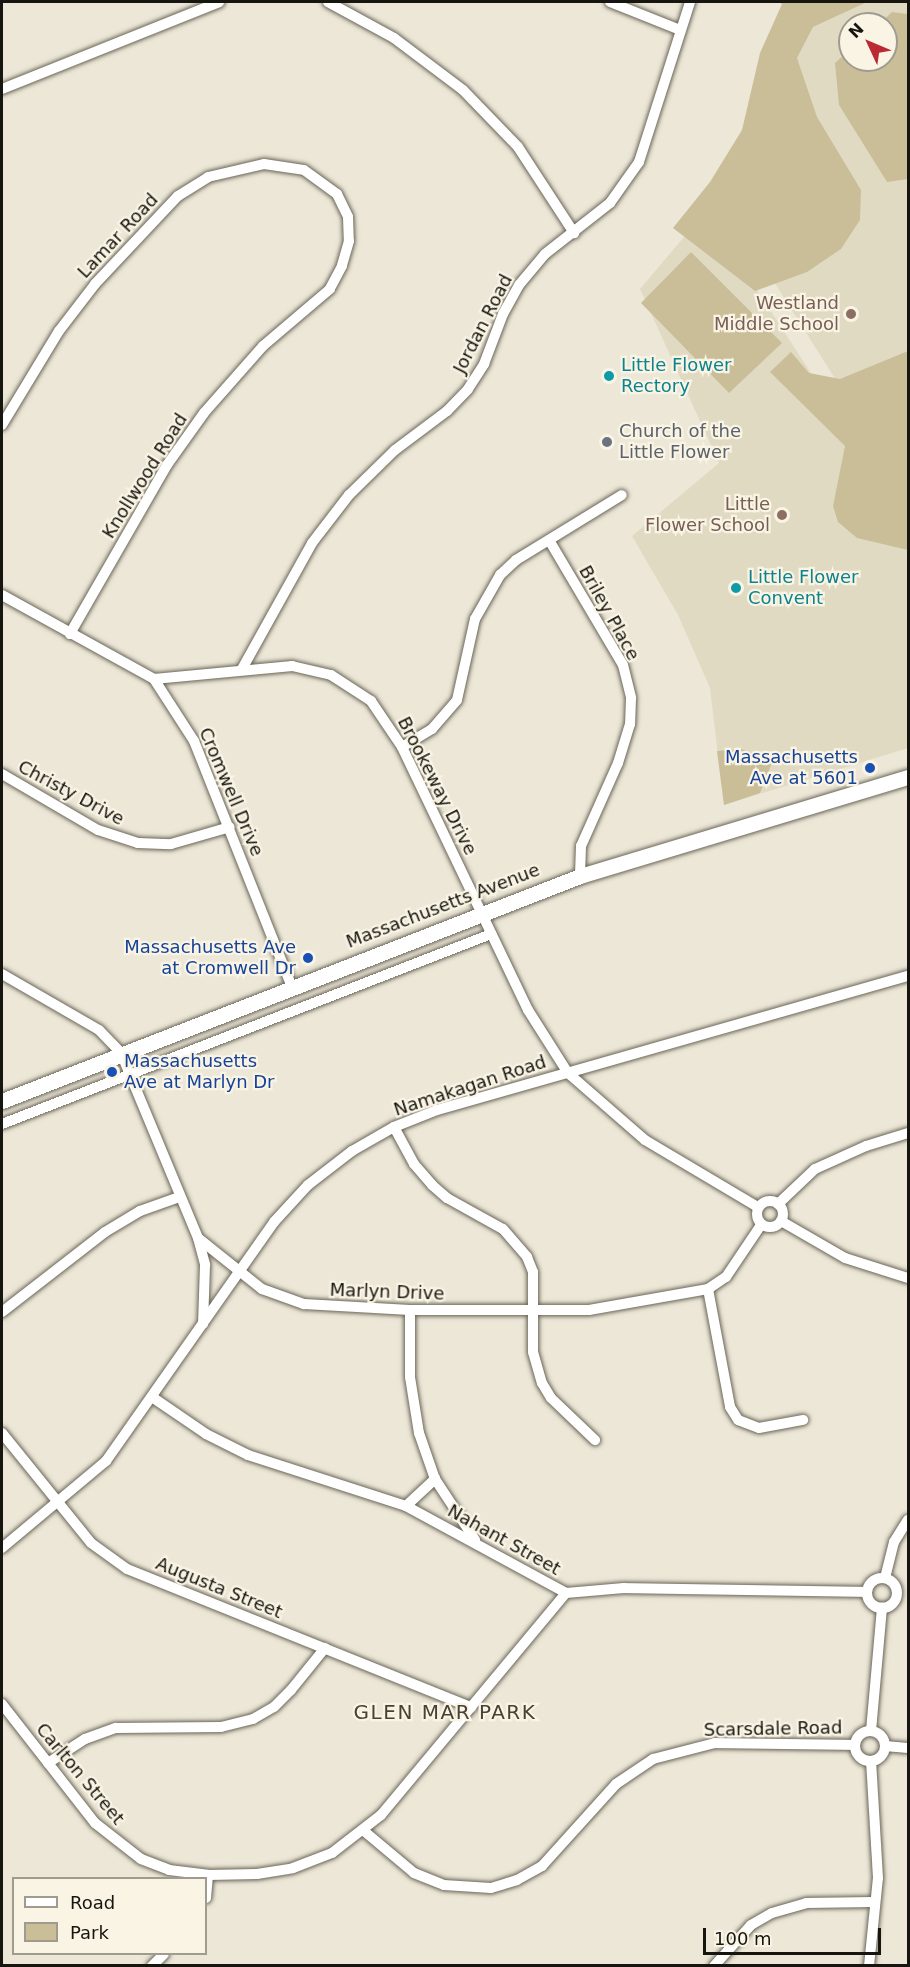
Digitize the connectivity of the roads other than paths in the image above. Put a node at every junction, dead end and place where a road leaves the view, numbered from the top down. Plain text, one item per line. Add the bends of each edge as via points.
1 (219, 2) edge
2 (328, 2) edge
3 (610, 2) edge
4 (690, 2) edge
5 (680, 30) junction
6 (2, 88) edge
7 (318, 177) joint
8 (574, 233) junction
9 (2, 425) edge
10 (622, 495) dead end
11 (549, 540) junction
12 (2, 595) edge
13 (70, 634) junction
14 (242, 669) junction
15 (154, 679) junction
16 (402, 747) junction
17 (2, 774) edge
18 (909, 777) edge
19 (230, 827) junction
20 (579, 876) junction
21 (482, 912) junction
22 (491, 934) junction
23 (2, 974) edge
24 (909, 976) edge
25 (291, 985) junction
26 (121, 1053) junction
27 (568, 1073) junction
28 (130, 1075) junction
29 (2, 1101) edge
30 (2, 1124) edge
31 (394, 1127) junction
32 (909, 1133) edge
33 (179, 1197) junction
34 (778, 1204) junction
35 (758, 1207) junction
36 (781, 1221) junction
37 (761, 1225) junction
38 (198, 1238) junction
39 (239, 1272) junction
40 (909, 1278) edge
41 (708, 1289) junction
42 (410, 1310) junction
43 (2, 1312) edge
44 (533, 1312) junction
45 (203, 1324) junction
46 (152, 1397) junction
47 (803, 1420) dead end
48 (2, 1433) edge
49 (595, 1440) dead end
50 (435, 1479) junction
51 (58, 1504) junction
52 (406, 1506) junction
53 (909, 1520) edge
54 (476, 1540) junction
55 (2, 1548) edge
56 (885, 1578) junction
57 (867, 1592) junction
58 (566, 1593) junction
59 (897, 1594) junction
60 (909, 1595) edge
61 (882, 1607) junction
62 (325, 1648) junction
63 (2, 1704) edge
64 (471, 1707) junction
65 (871, 1731) junction
66 (855, 1745) junction
67 (885, 1746) junction
68 (909, 1748) edge
69 (871, 1761) junction
70 (48, 1763) junction
71 (364, 1831) junction
72 (208, 1875) junction
73 (207, 1886) edge
74 (873, 1902) junction
75 (714, 1965) edge
76 (869, 1965) edge

1 - 6 street
2 - 8 street via 394,38 463,90 518,147
3 - 5 street
4 - 5 street, Jordan Road
5 - 8 street, Jordan Road via 639,162 610,203
7 - 9 street, Lamar Road via 304,170 245,166 208,177 178,196 95,284 40,360
7 - 13 street, Knollwood Road via 337,194 348,217 349,241 330,289 263,346 204,413 167,465
8 - 14 street, Jordan Road via 545,254 519,285 484,364 468,389 364,480 312,543
10 - 11 street
11 - 16 street via 516,560 484,597 475,619 457,700 432,729
11 - 20 street, Briley Place via 622,665 631,698 630,724 618,763 581,846
12 - 13 street, Cromwell Drive
13 - 15 street, Cromwell Drive
14 - 15 street, Brookeway Drive
14 - 16 street, Brookeway Drive via 292,666 331,675 371,701
15 - 19 street, Cromwell Drive via 194,741
16 - 21 street, Brookeway Drive
17 - 19 street, Christy Drive via 98,830 138,843 171,844
18 - 20 main road, Massachusetts Avenue
19 - 25 street, Cromwell Drive
20 - 21 main road, Massachusetts Avenue
21 - 22 street, Brookeway Drive
21 - 25 main road, Massachusetts Avenue
22 - 27 street, Brookeway Drive via 528,1010
22 - 28 street
23 - 26 street via 99,1030
24 - 27 street, Namakagan Road
25 - 26 main road, Massachusetts Avenue
26 - 28 street, Marlyn Drive
26 - 29 main road, Massachusetts Avenue
27 - 31 street, Namakagan Road
27 - 35 street, Brookeway Drive via 645,1140
28 - 30 street
28 - 33 street, Marlyn Drive
31 - 39 street, Namakagan Road via 352,1150 308,1185 274,1222
31 - 44 street via 414,1164 432,1185 513,1237 532,1272
32 - 34 street via 836,1158 792,1187
33 - 38 street, Marlyn Drive
33 - 43 street via 140,1211 105,1232
34 - 35 street via 770,1201
34 - 36 street via 783,1214
35 - 37 street
36 - 37 street via 770,1228
36 - 40 street via 845,1258
37 - 41 street, Marlyn Drive via 726,1277
38 - 39 street, Marlyn Drive
38 - 45 street via 205,1265
39 - 42 street, Marlyn Drive via 262,1289 304,1304
39 - 45 street, Namakagan Road
41 - 44 street, Marlyn Drive via 590,1310
41 - 47 street via 730,1407 738,1420 759,1428
42 - 44 street, Marlyn Drive
42 - 50 street via 413,1407
44 - 49 street via 533,1352 542,1383 559,1407
45 - 46 street, Namakagan Road
46 - 51 street, Namakagan Road via 106,1461
46 - 52 street, Nahant Street via 206,1434 248,1455
48 - 51 street, Augusta Street
50 - 52 street
50 - 54 street
51 - 55 street, Namakagan Road
51 - 62 street, Augusta Street via 92,1543 127,1569
52 - 54 street, Nahant Street
53 - 56 street via 894,1542
54 - 58 street, Nahant Street
56 - 57 street via 872,1581
56 - 59 street via 895,1586
57 - 58 street, Nahant Street via 624,1588
57 - 61 street via 873,1605
58 - 64 street, Carlton Street
59 - 60 street
59 - 61 street via 890,1605
61 - 65 street
62 - 64 street, Augusta Street
62 - 70 street via 274,1707 253,1719 221,1727 116,1728 85,1739
63 - 70 street, Carlton Street
64 - 71 street, Carlton Street
65 - 66 street via 862,1733
65 - 67 street via 880,1734
66 - 69 street via 861,1758
66 - 71 street, Scarsdale Road via 715,1743 653,1759 616,1784 542,1866 491,1888 444,1885 414,1873
67 - 68 street
67 - 69 street via 879,1758
69 - 74 street via 878,1878
70 - 72 street, Carlton Street via 95,1823 121,1847 169,1870
71 - 72 street, Carlton Street via 332,1852 293,1868 257,1874
72 - 73 street
74 - 75 street via 806,1904 772,1913 752,1925
74 - 76 street

